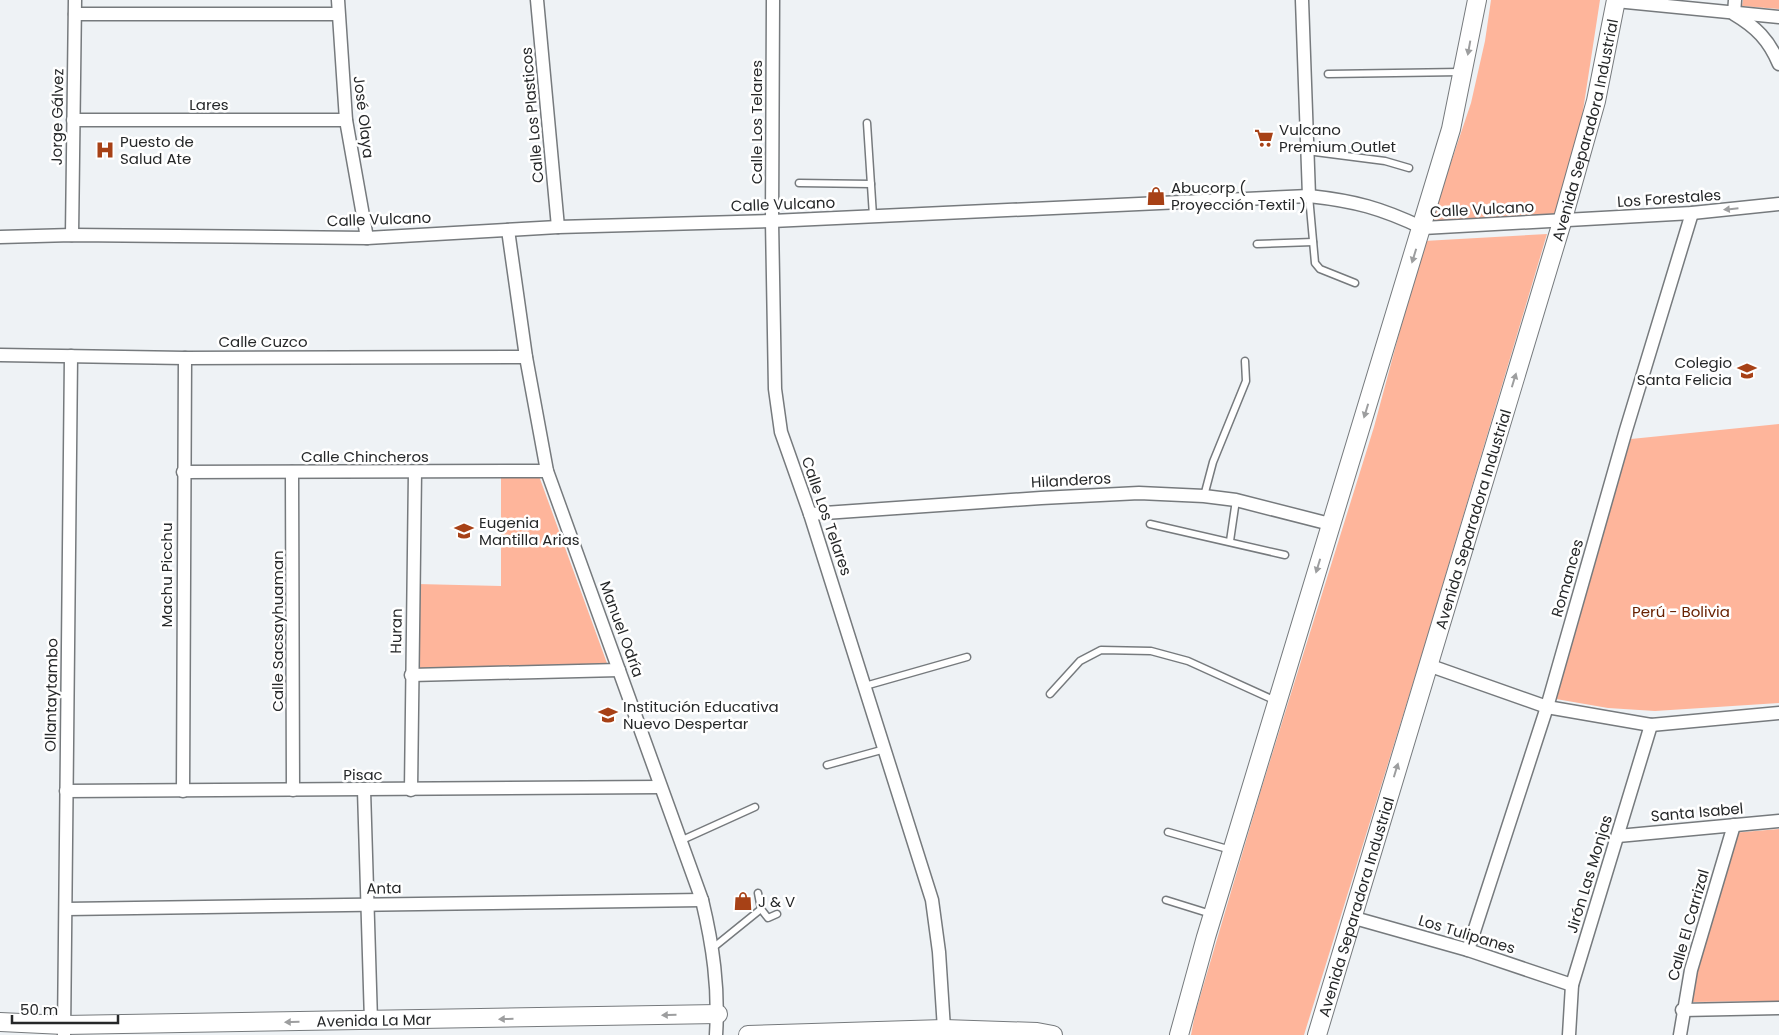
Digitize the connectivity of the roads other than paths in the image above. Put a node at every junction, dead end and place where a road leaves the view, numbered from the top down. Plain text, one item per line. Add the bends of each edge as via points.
1 (75, 0) edge
2 (338, 0) edge
3 (538, 0) edge
4 (773, 0) edge
5 (1302, 0) edge
6 (1477, 0) edge
7 (1735, 0) edge
8 (1616, 1) edge
9 (75, 14) junction
10 (338, 14) junction
11 (1734, 14) junction
12 (1779, 18) edge
13 (1779, 64) edge
14 (1464, 72) junction
15 (1328, 74) dead end
16 (72, 120) junction
17 (346, 120) junction
18 (867, 123) dead end
19 (1306, 151) junction
20 (1409, 168) dead end
21 (799, 183) dead end
22 (871, 184) junction
23 (1309, 196) junction
24 (1779, 204) edge
25 (1692, 213) junction
26 (873, 216) junction
27 (772, 221) junction
28 (1562, 222) junction
29 (558, 227) junction
30 (1423, 228) junction
31 (508, 230) junction
32 (72, 235) junction
33 (0, 237) edge
34 (367, 238) junction
35 (1312, 242) junction
36 (1257, 244) dead end
37 (1355, 283) dead end
38 (0, 355) edge
39 (71, 356) junction
40 (526, 357) junction
41 (185, 358) junction
42 (1245, 360) dead end
43 (547, 471) junction
44 (183, 472) junction
45 (292, 472) junction
46 (415, 472) junction
47 (1204, 496) junction
48 (1236, 500) junction
49 (810, 514) junction
50 (1150, 524) dead end
51 (1330, 524) junction
52 (1230, 541) junction
53 (1285, 555) dead end
54 (967, 657) dead end
55 (1428, 665) junction
56 (619, 670) junction
57 (411, 675) junction
58 (865, 686) junction
59 (1050, 694) dead end
60 (1277, 701) junction
61 (1547, 707) junction
62 (1779, 713) edge
63 (1651, 725) junction
64 (885, 749) junction
65 (827, 765) dead end
66 (660, 787) junction
67 (293, 790) junction
68 (364, 790) junction
69 (411, 790) junction
70 (66, 791) junction
71 (183, 792) junction
72 (755, 807) dead end
73 (1779, 821) edge
74 (1734, 825) junction
75 (1168, 832) dead end
76 (1618, 836) junction
77 (680, 841) junction
78 (1232, 850) junction
79 (758, 893) dead end
80 (702, 900) junction
81 (1166, 900) dead end
82 (367, 904) junction
83 (66, 909) junction
84 (762, 909) junction
85 (777, 914) dead end
86 (1213, 914) junction
87 (1351, 917) junction
88 (714, 947) junction
89 (1468, 950) junction
90 (1572, 985) junction
91 (1779, 1008) edge
92 (1682, 1010) junction
93 (718, 1014) junction
94 (371, 1021) junction
95 (0, 1022) edge
96 (944, 1029) junction
97 (64, 1030) edge
98 (716, 1035) edge
99 (748, 1035) edge
100 (1053, 1035) edge
101 (1179, 1035) edge
102 (1317, 1035) edge
103 (1569, 1035) edge
104 (1680, 1035) edge

1 - 9 street, Jorge Gálvez
2 - 10 street, José Olaya
3 - 29 street, Calle Los Plasticos
4 - 27 street, Calle Los Telares
5 - 19 street
6 -> 14 main road
7 - 11 street
8 - 11 street
8 - 28 main road, Avenida Separadora Industrial via 1596,101
9 - 10 street
9 - 16 street, Jorge Gálvez
10 - 17 street, José Olaya
11 - 12 street
11 - 13 street via 1766,38
14 - 15 lane
14 - 30 main road
16 - 17 street, Lares
16 - 32 street, Jorge Gálvez
17 - 34 street, José Olaya
18 - 22 lane
19 - 20 lane via 1385,161
19 - 23 street
21 - 22 lane
22 - 26 lane
23 - 26 street, Calle Vulcano
23 - 30 street, Calle Vulcano via 1354,201
23 - 35 lane
24 -> 25 street, Los Forestales
25 - 28 street, Los Forestales
25 - 61 street, Romances
26 - 27 street, Calle Vulcano
27 - 29 street, Calle Vulcano
27 - 49 street, Calle Los Telares via 776,398 781,432
28 - 30 street, Calle Vulcano
55 -> 28 main road, Avenida Separadora Industrial
29 - 31 street, Calle Vulcano
30 -> 51 main road
31 - 34 street, Calle Vulcano
31 - 40 street, Manuel Odría
32 - 33 street, Calle Vulcano
32 - 34 street, Calle Vulcano
35 - 36 lane
35 - 37 lane via 1315,263 1320,269
38 - 39 street, Calle Cuzco
39 - 41 street, Calle Cuzco
39 - 70 street, Ollantaytambo
40 - 41 street, Calle Cuzco
40 - 43 street, Manuel Odría
41 - 44 street, Machu Picchu
42 - 47 lane via 1246,381
43 - 46 street, Calle Chincheros
43 - 56 street, Manuel Odría
44 - 45 street, Calle Chincheros
44 - 71 street, Machu Picchu
45 - 46 street, Calle Chincheros
45 - 67 street, Calle Sacsayhuaman
46 - 57 street, Huran
47 - 48 street, Hilanderos
47 - 49 street, Hilanderos via 1138,493
48 - 51 street, Hilanderos
48 - 52 lane
49 - 58 street, Calle Los Telares
50 - 52 lane
51 -> 60 main road
52 - 53 lane
54 - 58 lane
55 - 61 street
87 -> 55 main road, Avenida Separadora Industrial
56 - 57 street
56 - 66 street, Manuel Odría
57 - 69 street, Huran
58 - 64 street, Calle Los Telares
59 - 60 lane via 1080,661 1101,650 1151,651 1188,661
60 - 78 main road
61 - 63 street
61 - 89 street, Romances
62 - 63 street
63 - 76 street, Jirón Las Monjas
64 - 65 lane
64 - 96 street, Calle Los Telares via 932,900
66 - 69 street, Pisac
66 - 77 street, Manuel Odría
67 - 68 street, Pisac
67 - 71 street, Pisac
68 - 69 street, Pisac
68 - 82 street
70 - 71 street, Pisac
70 - 83 street, Ollantaytambo
72 - 77 lane
73 - 74 street, Santa Isabel
74 - 76 street, Santa Isabel
74 - 92 street, Calle El Carrizal
75 - 78 lane
76 - 90 street, Jirón Las Monjas
77 - 80 street, Manuel Odría
78 - 86 main road
79 - 84 lane
80 - 82 street, Anta
80 - 88 street, Manuel Odría
81 - 86 lane
82 - 83 street, Anta
82 - 94 street
83 - 97 street, Ollantaytambo
84 - 85 lane via 768,918
84 - 88 lane
86 - 101 main road
87 - 89 street, Los Tulipanes
87 - 102 main road, Avenida Separadora Industrial
88 - 93 street, Manuel Odría
89 - 90 street, Los Tulipanes
90 - 103 street, Jirón Las Monjas
91 - 92 street
92 - 104 street, Calle El Carrizal
93 -> 94 main road, Avenida La Mar
93 - 98 street, Manuel Odría
94 -> 97 main road, Avenida La Mar
95 - 97 main road, Avenida La Mar
96 - 99 main road
96 - 100 main road

